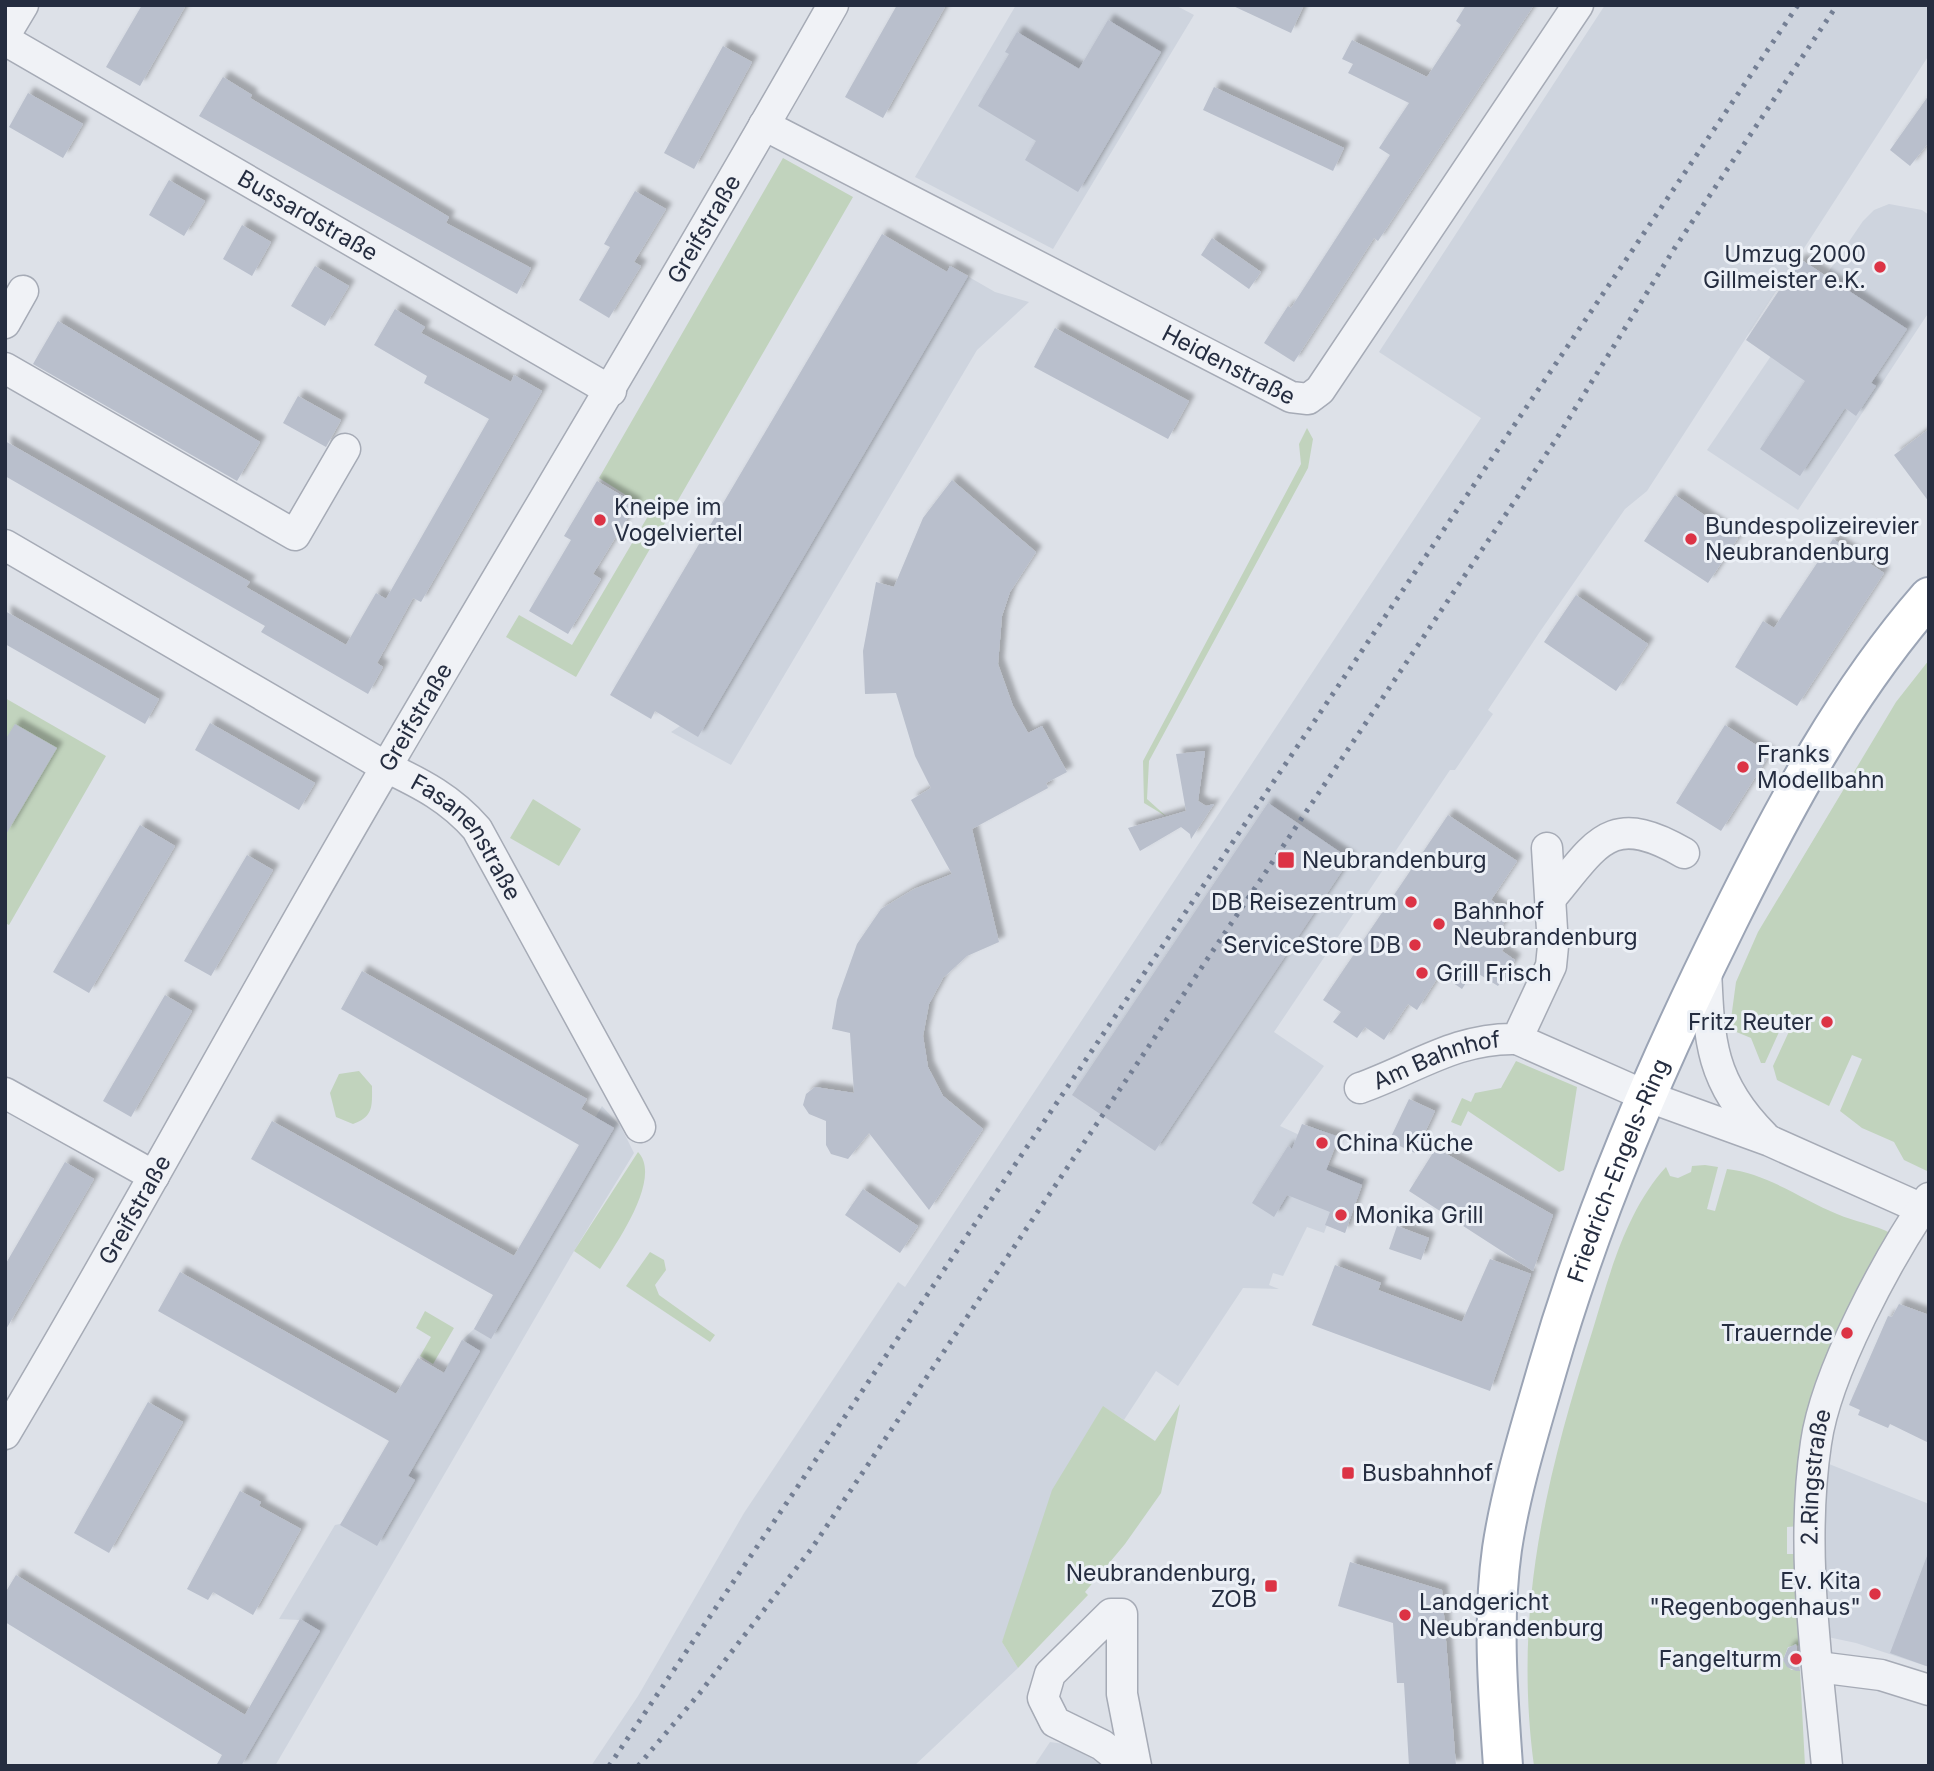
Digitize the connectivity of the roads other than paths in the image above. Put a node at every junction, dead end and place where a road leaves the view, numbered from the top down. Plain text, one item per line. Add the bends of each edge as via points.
1 (833, 5) edge
2 (1578, 5) edge
3 (11, 20) edge
4 (764, 125) junction
5 (23, 291) dead end
6 (5, 323) edge
7 (5, 368) edge
8 (611, 391) junction
9 (345, 449) dead end
10 (5, 545) edge
11 (1929, 597) edge
12 (386, 766) junction
13 (1548, 848) dead end
14 (1684, 853) dead end
15 (1551, 898) junction
16 (1706, 966) junction
17 (1517, 1039) junction
18 (1360, 1088) dead end
19 (5, 1093) edge
20 (1646, 1096) junction
21 (640, 1127) dead end
22 (1770, 1141) junction
23 (154, 1176) junction
24 (1926, 1206) edge
25 (5, 1434) edge
26 (1818, 1667) junction
27 (1929, 1690) edge
28 (1128, 1766) edge
29 (1136, 1766) edge
30 (1503, 1766) edge
31 (1827, 1766) edge

1 - 4 street, Greifstraße
2 - 4 street, Heidenstraße via 1320,390 1308,399 1291,397
3 - 8 street, Bussardstraße
4 - 8 street, Greifstraße
5 - 6 street
7 - 9 street via 295,535
8 - 12 street, Greifstraße
10 - 12 street, Fasanenstraße
11 - 16 main road, Friedrich-Engels-Ring via 1864,680 1814,761
12 - 21 street, Fasanenstraße via 437,792 459,808 477,830
12 - 23 street, Greifstraße
13 - 15 street, Am Bahnhof
14 - 15 street via 1644,834 1615,834 1591,851
15 - 17 street, Am Bahnhof via 1551,966
16 - 20 main road, Friedrich-Engels-Ring
16 - 22 street via 1716,1065 1730,1096
17 - 18 street, Am Bahnhof via 1487,1038 1427,1057
17 - 20 street, Am Bahnhof
19 - 23 street
20 - 22 street, Am Bahnhof
20 - 30 main road, Friedrich-Engels-Ring via 1572,1288 1507,1523 1498,1592
22 - 24 street, Am Bahnhof
23 - 25 street, Greifstraße
24 - 26 street, 2.Ringstraße via 1907,1229 1823,1410 1809,1513
26 - 27 street via 1881,1675
26 - 31 street, 2.Ringstraße
28 - 29 street via 1049,1698 1107,1616 1122,1614 1122,1694

